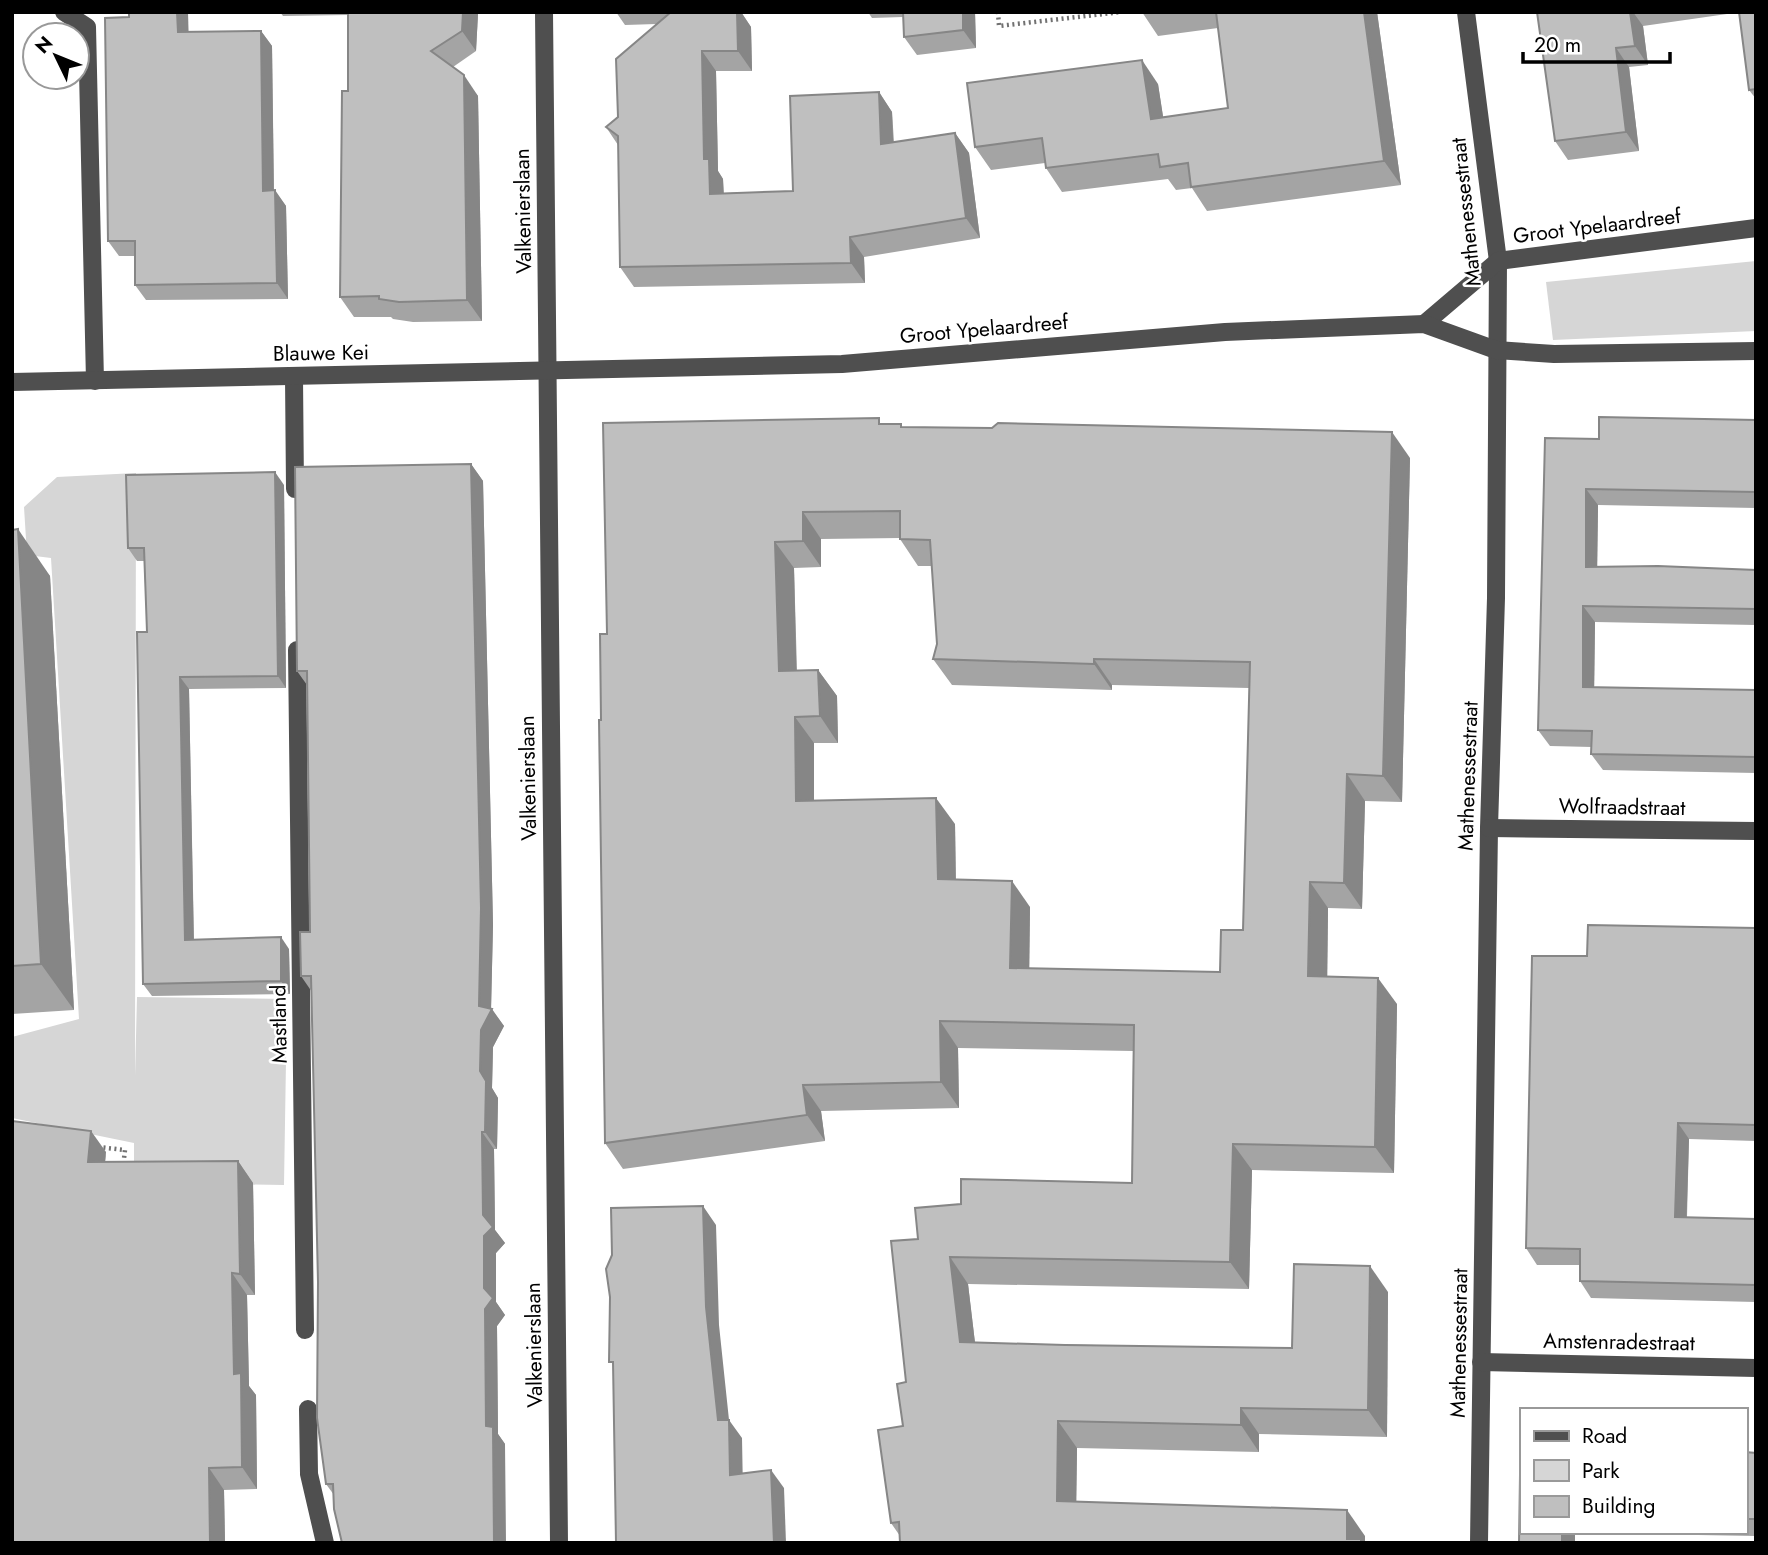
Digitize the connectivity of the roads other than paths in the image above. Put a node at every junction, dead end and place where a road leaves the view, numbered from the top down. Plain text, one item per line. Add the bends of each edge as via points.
1 (64, 12) edge
2 (544, 12) edge
3 (1466, 12) edge
4 (1756, 228) edge
5 (1498, 261) junction
6 (1424, 324) junction
7 (1496, 350) junction
8 (1756, 351) edge
9 (547, 372) junction
10 (294, 377) junction
11 (95, 381) junction
12 (12, 382) edge
13 (295, 501) edge
14 (297, 626) edge
15 (1489, 828) junction
16 (1756, 831) edge
17 (305, 1330) dead end
18 (1481, 1362) junction
19 (1756, 1368) edge
20 (307, 1409) dead end
21 (324, 1543) edge
22 (558, 1543) edge
23 (1479, 1543) edge

1 - 11 street via 86,27
2 - 9 street, Valkenierslaan
3 - 5 street, Mathenessestraat
4 - 5 street, Groot Ypelaardreef
5 - 6 street, Groot Ypelaardreef
5 - 7 street, Mathenessestraat
6 - 7 street, Groot Ypelaardreef
6 - 9 street, Groot Ypelaardreef via 1225,332 842,364
7 - 8 street, Groot Ypelaardreef via 1554,354
7 - 15 street, Mathenessestraat via 1496,598
9 - 10 street, Blauwe Kei
9 - 22 street, Valkenierslaan
10 - 11 street, Blauwe Kei
10 - 13 street
11 - 12 street, Blauwe Kei
14 - 17 street, Mastland
15 - 16 street, Wolfraadstraat
15 - 18 street, Mathenessestraat
18 - 19 street, Amstenradestraat
18 - 23 street, Mathenessestraat
20 - 21 street via 309,1474

